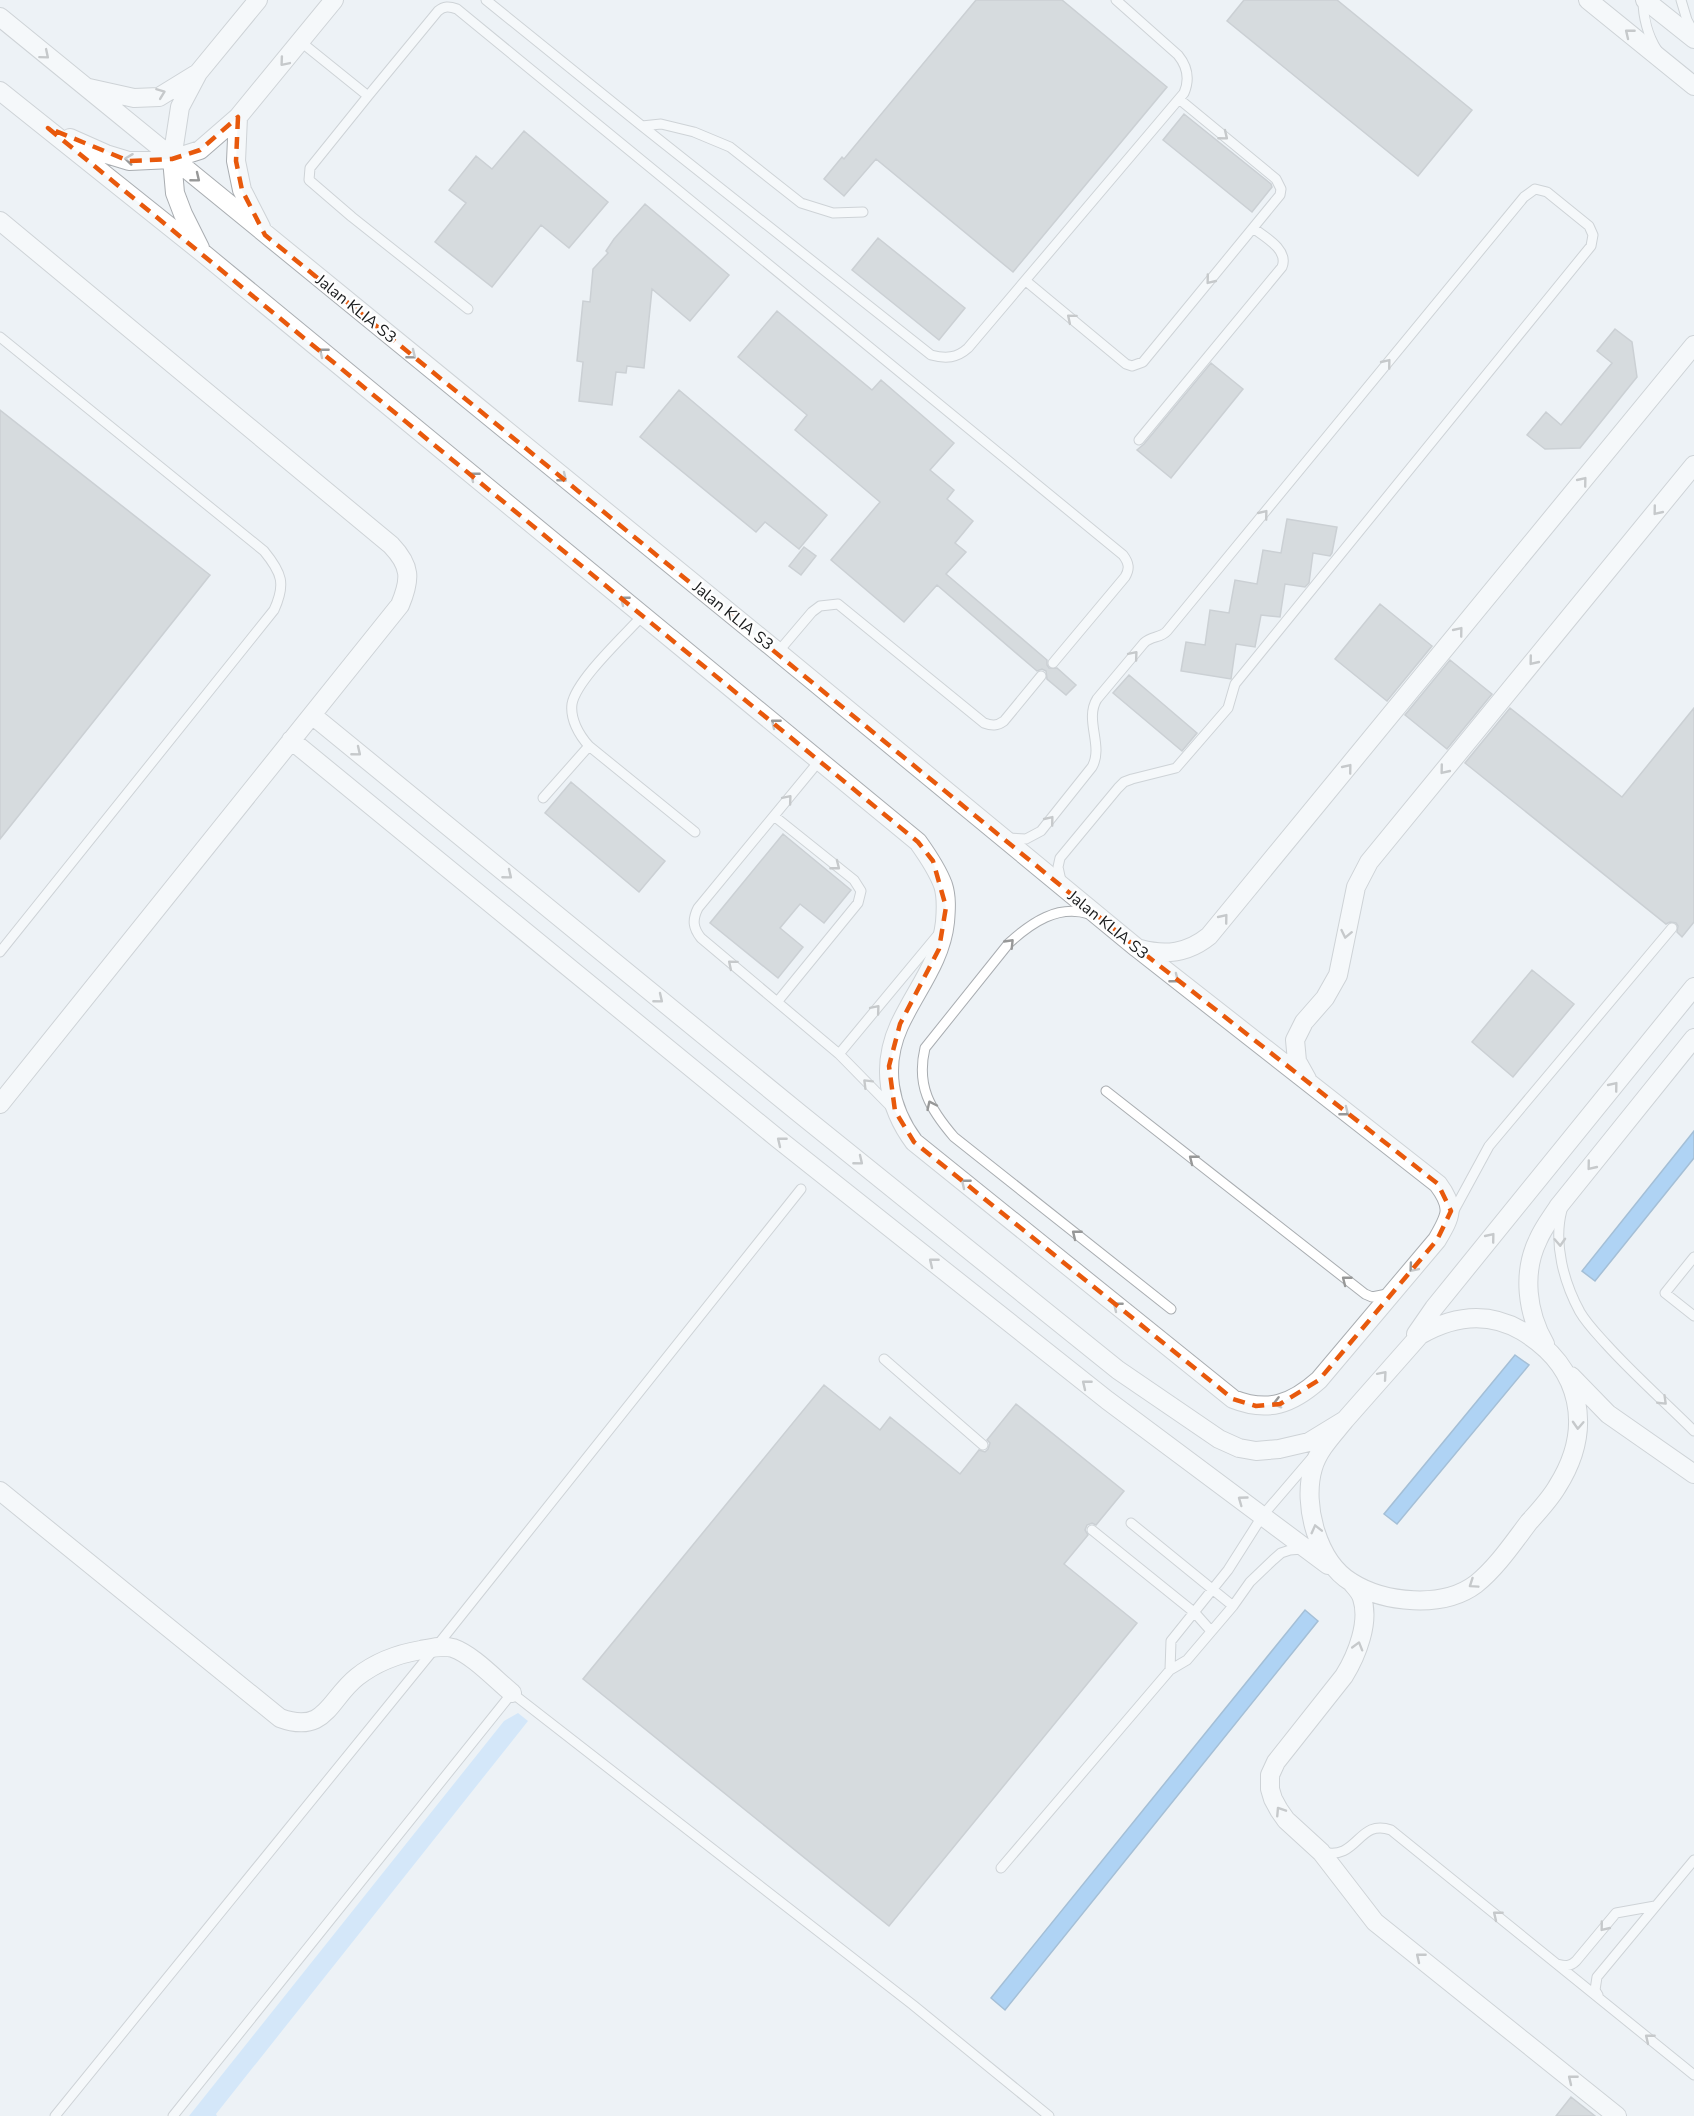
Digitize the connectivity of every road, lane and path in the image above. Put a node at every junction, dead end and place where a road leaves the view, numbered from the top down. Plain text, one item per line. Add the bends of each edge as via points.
1 (258, 0) edge
2 (334, 0) edge
3 (486, 0) edge
4 (1116, 0) edge
5 (1588, 0) edge
6 (1644, 0) edge
7 (1681, 0) edge
8 (0, 17) edge
9 (1694, 33) edge
10 (1694, 39) edge
11 (301, 42) junction
12 (1670, 66) junction
13 (198, 73) junction
14 (1694, 86) edge
15 (84, 87) junction
16 (0, 91) edge
17 (368, 96) junction
18 (1179, 99) junction
19 (238, 117) junction
20 (642, 126) junction
21 (48, 128) junction
22 (172, 159) junction
23 (863, 212) dead end
24 (0, 221) edge
25 (1253, 228) junction
26 (265, 235) junction
27 (204, 255) junction
28 (1026, 281) junction
29 (468, 309) dead end
30 (0, 336) edge
31 (1694, 345) edge
32 (1139, 440) dead end
33 (1694, 465) edge
34 (643, 615) junction
35 (778, 652) junction
36 (1053, 663) dead end
37 (1041, 676) dead end
38 (312, 715) junction
39 (291, 740) junction
40 (589, 746) junction
41 (820, 760) junction
42 (543, 798) dead end
43 (774, 816) junction
44 (695, 832) dead end
45 (1000, 836) junction
46 (1065, 890) junction
47 (1105, 922) junction
48 (944, 928) junction
49 (1672, 928) dead end
50 (1137, 948) junction
51 (0, 952) edge
52 (1694, 987) edge
53 (778, 1001) junction
54 (1694, 1038) edge
55 (839, 1054) junction
56 (1315, 1089) junction
57 (1106, 1091) dead end
58 (0, 1104) edge
59 (895, 1111) junction
60 (1574, 1187) junction
61 (801, 1189) dead end
62 (1448, 1221) junction
63 (1694, 1257) edge
64 (1396, 1288) junction
65 (1171, 1310) dead end
66 (1694, 1316) edge
67 (1405, 1350) junction
68 (884, 1359) dead end
69 (1556, 1360) junction
70 (1345, 1420) junction
71 (1694, 1431) edge
72 (983, 1444) dead end
73 (1325, 1444) junction
74 (1694, 1474) edge
75 (0, 1491) edge
76 (1263, 1515) junction
77 (1131, 1523) dead end
78 (1092, 1530) dead end
79 (1309, 1550) junction
80 (1345, 1578) junction
81 (1214, 1589) junction
82 (1233, 1606) junction
83 (1195, 1613) junction
84 (1211, 1630) junction
85 (436, 1647) junction
86 (1170, 1670) junction
87 (512, 1693) junction
88 (1321, 1851) junction
89 (1694, 1860) edge
90 (1001, 1868) dead end
91 (1656, 1906) junction
92 (1557, 1964) junction
93 (1600, 1998) junction
94 (1694, 2075) edge
95 (55, 2116) edge
96 (173, 2116) edge
97 (1048, 2116) edge
98 (1617, 2116) edge

1 - 13 street
2 - 11 street
3 - 20 lane
4 - 18 lane via 1185,63 1187,85
12 -> 5 street
6 - 10 street
6 - 12 lane via 1653,44
7 - 9 lane
8 -> 15 street, Jalan KLIA S3
11 - 17 lane
11 -> 19 street
12 - 14 street
15 -> 13 street via 134,98 159,97
13 - 22 street via 180,107
15 - 22 street, Jalan KLIA S3
16 - 21 street
17 - 29 lane via 310,168 309,180
17 - 36 lane via 438,11 450,6 457,9 1123,555 1129,566 1125,578
18 -> 25 lane via 1279,183 1280,195
18 - 28 lane
19 - 22 street via 200,150
19 - 26 street via 236,161 242,190
20 - 23 lane via 661,124 730,147 801,203 832,213
20 - 28 lane via 931,355 941,358 961,354
22 -> 21 street via 129,161
21 - 27 street
22 -> 26 street, Jalan KLIA S3
22 - 27 street via 175,193
24 - 38 street via 399,554 408,574 400,605
25 -> 28 lane via 1138,365 1126,364
25 - 32 lane via 1283,254 1282,267
26 -> 35 street, Jalan KLIA S3
34 -> 27 street
30 - 51 lane via 264,551 281,578 281,594 274,610
50 -> 31 street via 1170,954 1199,944 1209,936
33 -> 56 street via 1361,875 1338,975 1295,1040 1297,1061
34 - 40 lane via 576,691 572,717
41 -> 34 street
35 - 37 lane via 812,612 820,606 838,604 990,725 1004,721
35 - 45 street, Jalan KLIA S3
38 - 39 street
38 -> 70 street via 1118,1370 1219,1439 1256,1451 1279,1449 1309,1442
39 - 58 street
76 -> 39 street via 1107,1400 878,1218
40 - 42 lane
40 - 44 lane
43 -> 41 lane
41 - 48 street via 918,842 933,861 944,887
53 -> 43 lane via 701,938 693,924 698,908
43 -> 53 lane via 854,880 861,891 858,903
45 - 46 street, Jalan KLIA S3
45 -> 46 lane via 1026,839 1041,831 1096,760 1091,716 1097,699 1149,638 1167,631 1524,197 1535,189 1547,192 1589,226 1593,235 1591,246 1235,684 1228,708 1176,768 1124,782 1065,851 1058,867
46 - 47 street, Jalan KLIA S3
47 - 50 street, Jalan KLIA S3
65 -> 47 lane via 954,1137 936,1116 923,1081 921,1064 925,1048 1009,943 1038,921 1066,911 1079,911
55 -> 48 lane
48 - 59 street via 932,967 893,1043 889,1066
49 - 62 lane via 1489,1146
50 -> 56 street, Jalan KLIA S3
67 -> 52 street via 1434,1308
53 - 55 lane
54 -> 60 street
59 -> 55 lane
56 -> 62 street, Jalan KLIA S3 via 1438,1184 1449,1202
64 -> 57 lane via 1380,1297 1365,1294
64 -> 59 street via 1308,1390 1280,1404 1244,1403 1223,1392 926,1152 909,1135
60 - 69 street via 1539,1238 1529,1272 1534,1320
60 -> 71 lane via 1561,1215 1559,1240 1563,1268 1580,1313 1615,1354
61 - 85 lane
62 -> 64 street
63 - 66 lane via 1665,1293
67 - 69 street via 1436,1326 1456,1319 1489,1318 1516,1327
70 -> 67 street
68 - 72 lane
69 - 74 street via 1608,1414
69 -> 80 street via 1576,1397 1578,1434 1573,1454 1557,1488 1497,1563 1474,1585 1423,1600 1378,1595
70 - 73 street
73 - 76 lane
80 -> 73 street via 1329,1561 1315,1529 1312,1469
75 - 85 street via 280,1718 305,1723 316,1719 328,1712 355,1678 384,1660
76 - 79 street
76 - 81 lane
77 - 81 lane
78 - 83 lane
79 - 80 street
79 - 82 lane via 1281,1553 1250,1582
88 -> 80 street via 1286,1820 1273,1799 1270,1775 1283,1751 1353,1662 1364,1610 1362,1598
81 - 82 lane
81 - 83 lane
82 - 84 lane
83 - 84 lane
83 - 86 lane via 1171,1641
84 - 86 lane via 1187,1660
85 - 87 street via 452,1648 467,1656
85 - 95 lane
86 - 90 lane
87 - 96 lane
87 - 97 lane via 913,2005
92 -> 88 lane via 1391,1830 1371,1828 1338,1854
98 -> 88 street via 1375,1922
89 - 91 lane
91 -> 92 lane via 1616,1913 1572,1965
91 - 93 lane via 1597,1977 1594,1989
92 - 93 lane
94 -> 93 lane

